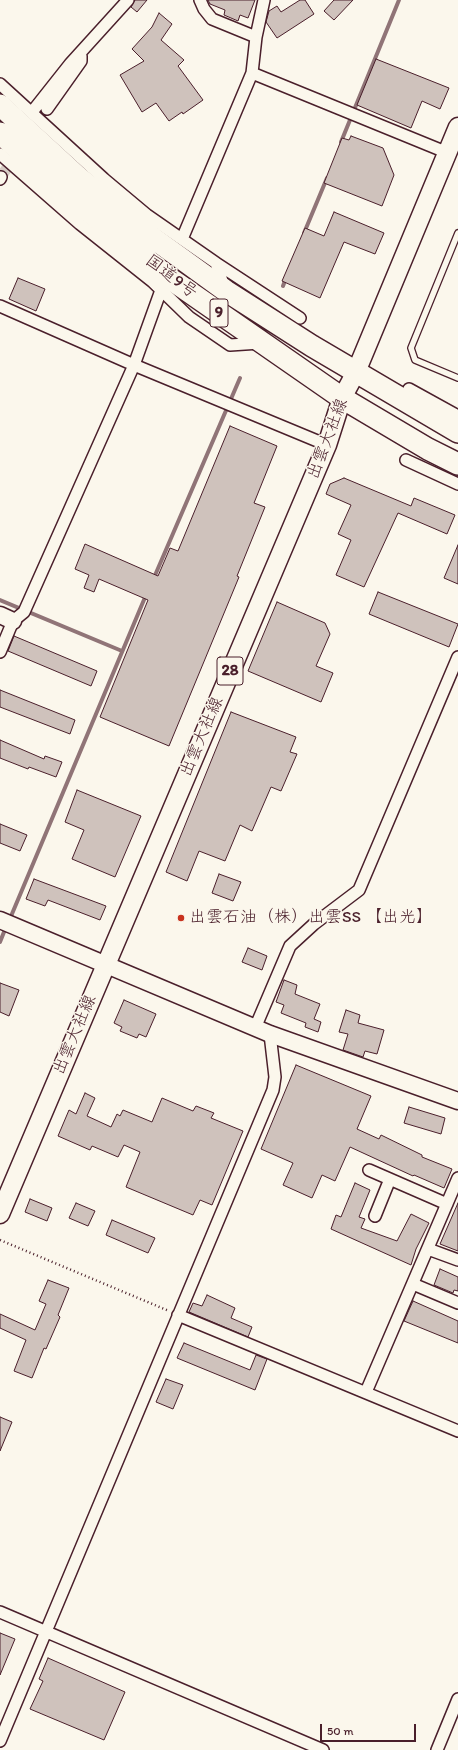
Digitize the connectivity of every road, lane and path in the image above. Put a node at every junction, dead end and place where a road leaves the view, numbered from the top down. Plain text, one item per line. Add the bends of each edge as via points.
1 (128, 0) edge
2 (200, 0) edge
3 (264, 0) edge
4 (256, 37) junction
5 (81, 52) junction
6 (252, 73) junction
7 (0, 84) edge
8 (0, 105) edge
9 (47, 109) dead end
10 (32, 112) junction
11 (458, 127) edge
12 (0, 133) edge
13 (450, 154) junction
14 (0, 155) edge
15 (78, 177) junction
16 (104, 179) junction
17 (80, 224) junction
18 (108, 228) junction
19 (458, 233) edge
20 (182, 239) junction
21 (216, 263) junction
22 (161, 290) junction
23 (226, 292) junction
24 (0, 306) edge
25 (300, 318) dead end
26 (262, 343) junction
27 (134, 365) junction
28 (356, 372) junction
29 (458, 378) edge
30 (342, 398) junction
31 (418, 398) junction
32 (458, 416) edge
33 (458, 432) edge
34 (327, 445) junction
35 (406, 460) dead end
36 (458, 464) edge
37 (458, 484) edge
38 (7, 618) edge
39 (0, 652) edge
40 (458, 657) edge
41 (0, 920) edge
42 (105, 964) junction
43 (255, 1028) junction
44 (270, 1034) junction
45 (458, 1101) edge
46 (369, 1170) dead end
47 (390, 1179) junction
48 (457, 1183) edge
49 (447, 1204) junction
50 (0, 1214) edge
51 (375, 1216) dead end
52 (0, 1240) edge
53 (428, 1248) junction
54 (458, 1260) edge
55 (413, 1284) junction
56 (458, 1303) edge
57 (178, 1315) junction
58 (366, 1392) junction
59 (458, 1431) edge
60 (0, 1612) edge
61 (45, 1632) junction
62 (458, 1699) edge
63 (0, 1741) edge
64 (323, 1750) edge
65 (437, 1750) edge

1 - 5 street
2 - 4 street via 212,19
3 - 4 street
4 - 6 street
5 - 9 street via 81,62
5 - 10 street
6 - 13 street
6 - 20 street
7 - 10 street
8 - 15 highway, 国道9号 / 9
10 - 16 street
11 - 13 main road, 出雲大社線 / 28
12 - 18 highway, 国道9号 / 9
13 - 28 main road, 出雲大社線 / 28
14 - 17 street
15 - 16 street
15 - 23 highway, 国道9号 / 9 via 153,238
16 - 20 street via 147,215
17 - 18 street
17 - 22 street
18 - 26 highway, 国道9号 / 9 via 172,280
19 - 29 lane via 411,348 415,360
20 - 21 street
21 - 23 street
21 - 25 street
22 - 26 street via 189,317 230,345
22 - 27 street
23 - 28 highway, 国道9号 / 9
24 - 27 street
26 - 30 highway, 国道9号 / 9
27 - 34 street
27 - 38 street via 24,612
28 - 30 main road, 出雲大社線 / 28
28 - 31 highway, 国道9号 / 9
30 - 34 main road, 出雲大社線 / 28
30 - 36 highway, 国道9号 / 9
31 - 32 street
31 - 33 highway, 国道9号 / 9
34 - 42 main road, 出雲大社線 / 28
35 - 37 street
38 - 39 street
40 - 43 street via 359,890 290,946
41 - 42 street
42 - 43 street
42 - 50 main road, 出雲大社線 / 28
43 - 44 street
44 - 45 street
44 - 57 street via 275,1077 273,1090
46 - 47 street
47 - 49 street
47 - 51 street
48 - 49 street
49 - 53 street
52 - 57 path
53 - 54 street
53 - 55 street
55 - 56 street
55 - 58 street
57 - 58 street
57 - 61 street
58 - 59 street
60 - 61 street
61 - 63 street
61 - 64 street
62 - 65 street

